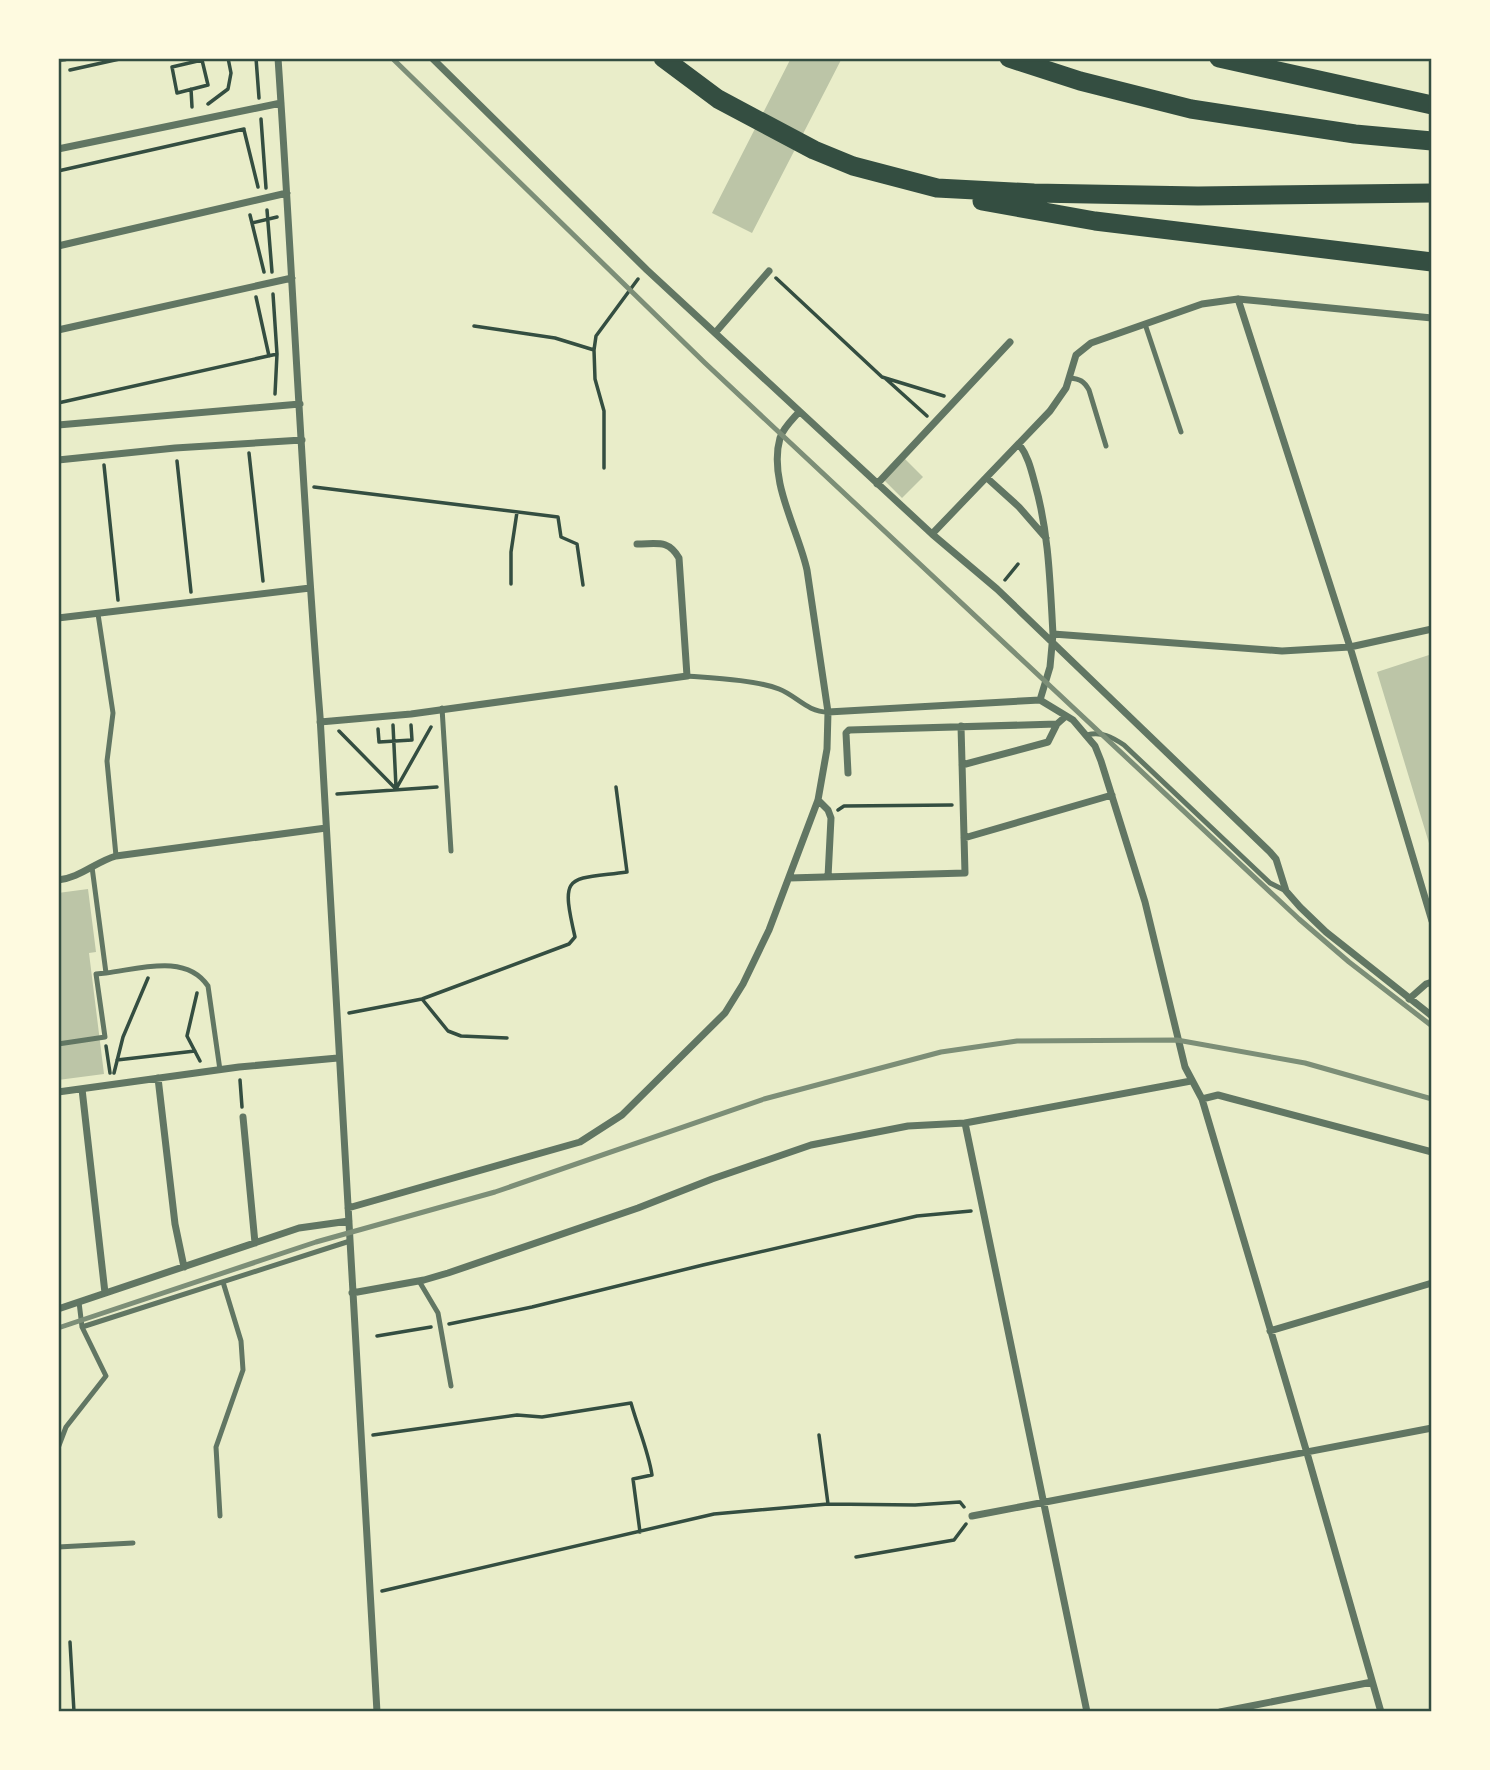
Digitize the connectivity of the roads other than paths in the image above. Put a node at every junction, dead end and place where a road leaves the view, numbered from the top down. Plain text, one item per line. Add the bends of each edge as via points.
1 (65, 58) edge
2 (278, 58) edge
3 (432, 58) edge
4 (663, 58) edge
5 (1009, 58) edge
6 (1219, 58) edge
7 (58, 59) edge
8 (281, 103) junction
9 (1432, 105) edge
10 (1432, 141) edge
11 (58, 149) edge
12 (937, 188) junction
13 (287, 193) junction
14 (1432, 193) edge
15 (58, 246) edge
16 (1432, 262) edge
17 (769, 271) road end
18 (292, 278) junction
19 (1238, 299) junction
20 (1432, 318) edge
21 (1145, 324) junction
22 (58, 330) edge
23 (715, 334) junction
24 (1010, 342) dead end
25 (1070, 378) junction
26 (300, 404) junction
27 (799, 412) junction
28 (58, 425) edge
29 (1181, 432) dead end
30 (302, 440) junction
31 (1019, 444) junction
32 (1106, 446) dead end
33 (58, 460) edge
34 (987, 478) junction
35 (877, 484) junction
36 (932, 534) junction
37 (1046, 539) junction
38 (637, 544) dead end
39 (310, 589) junction
40 (98, 614) junction
41 (58, 618) edge
42 (1432, 629) edge
43 (1053, 634) junction
44 (1053, 645) junction
45 (1350, 647) junction
46 (687, 676) junction
47 (1040, 700) junction
48 (442, 708) junction
49 (828, 712) junction
50 (1066, 716) junction
51 (320, 722) junction
52 (1057, 724) junction
53 (961, 726) junction
54 (1087, 735) junction
55 (962, 765) junction
56 (848, 773) dead end
57 (1112, 795) junction
58 (818, 800) junction
59 (326, 828) junction
60 (964, 838) junction
61 (452, 851) dead end
62 (116, 856) junction
63 (92, 867) junction
64 (789, 877) junction
65 (828, 877) junction
66 (58, 880) edge
67 (1286, 891) junction
68 (1432, 921) edge
69 (106, 973) junction
70 (1432, 982) edge
71 (1409, 999) junction
72 (1432, 1016) edge
73 (58, 1044) edge
74 (338, 1058) junction
75 (220, 1070) junction
76 (158, 1078) junction
77 (1191, 1081) junction
78 (82, 1089) junction
79 (58, 1092) edge
80 (1202, 1099) junction
81 (243, 1117) road end
82 (965, 1123) junction
83 (1432, 1152) edge
84 (348, 1208) junction
85 (349, 1221) junction
86 (350, 1241) junction
87 (255, 1243) junction
88 (184, 1267) junction
89 (419, 1281) junction
90 (223, 1282) junction
91 (1432, 1283) edge
92 (105, 1293) junction
93 (352, 1293) junction
94 (79, 1302) junction
95 (58, 1309) edge
96 (82, 1327) junction
97 (1270, 1331) junction
98 (451, 1386) dead end
99 (1432, 1428) edge
100 (58, 1448) edge
101 (1307, 1452) junction
102 (1043, 1502) junction
103 (220, 1516) dead end
104 (972, 1516) road end
105 (133, 1543) dead end
106 (58, 1547) edge
107 (1371, 1682) junction
108 (377, 1712) edge
109 (1087, 1712) edge
110 (1220, 1712) edge
111 (1381, 1712) edge

1 - 7 street
2 - 8 street
3 - 23 street
4 - 12 highway via 718,99 814,150 853,166
5 - 10 highway via 1191,109
6 - 9 highway
8 - 11 street
8 - 13 street
12 - 14 highway via 1198,196
12 - 16 highway via 1058,215
13 - 15 street
13 - 18 street
17 - 23 street
18 - 22 street
18 - 26 street
19 - 20 street
19 - 21 street via 1202,304
19 - 45 street
21 - 25 street via 1091,343 1076,355
21 - 29 lane
23 - 27 street
24 - 35 street
25 - 31 street via 1050,411
25 - 32 lane via 1079,379 1089,390
26 - 28 street
26 - 30 street
27 - 35 street
27 - 49 street via 780,440 780,481 807,570
30 - 33 street
30 - 39 street
31 - 34 street
31 - 37 street via 1040,500
34 - 36 street
34 - 37 street via 1020,507
35 - 36 street
36 - 44 street
37 - 43 street
38 - 46 street via 667,544 679,558
39 - 40 street
39 - 51 street
40 - 41 street
40 - 62 lane via 113,713 107,761
42 - 45 street
43 - 44 street
43 - 45 street via 1265,651
44 - 47 street
44 - 67 street via 1270,852
45 - 68 street
46 - 48 street
46 - 49 lane via 780,690 806,707
47 - 49 street
47 - 50 street
48 - 51 street
48 - 61 lane
49 - 58 street
50 - 52 street
50 - 54 street
51 - 59 street
52 - 53 street
52 - 55 street via 1048,742
53 - 55 street
53 - 56 street via 849,730
54 - 57 street
54 - 67 lane via 1112,736 1124,745 1270,883
55 - 60 street
57 - 60 street
57 - 77 street
58 - 64 street
58 - 65 street via 830,814
59 - 62 street
59 - 74 street
60 - 65 street via 965,873
62 - 63 street
63 - 66 street
63 - 69 lane
64 - 65 street
64 - 84 street via 759,951 725,1013 622,1115 580,1142
67 - 71 street via 1326,932
69 - 73 lane via 96,974 105,1037
69 - 75 lane via 176,965 201,976 208,986
70 - 71 street
71 - 72 street
74 - 75 street
74 - 84 street
75 - 76 street
76 - 78 street
76 - 88 street
77 - 80 street
77 - 82 street
78 - 79 street
78 - 92 street
80 - 83 street via 1229,1098
80 - 97 street
81 - 87 street
82 - 89 street via 908,1126 811,1145
82 - 102 street
84 - 85 street
85 - 86 street
85 - 87 street via 299,1228
86 - 90 lane
86 - 93 street
87 - 88 street
88 - 92 street
89 - 93 street
89 - 98 lane via 438,1313
90 - 96 lane
90 - 103 lane via 241,1341 243,1370 216,1447
91 - 97 street
92 - 94 street
93 - 108 street
94 - 95 street
94 - 96 lane
96 - 100 lane via 106,1376 66,1427
97 - 101 street
99 - 101 street
101 - 102 street
101 - 107 street
102 - 104 street
102 - 109 street
105 - 106 lane
107 - 110 street
107 - 111 street

